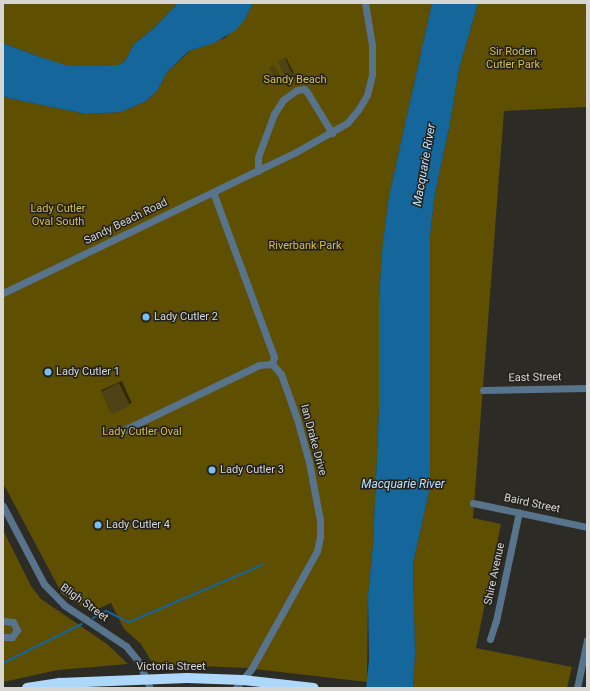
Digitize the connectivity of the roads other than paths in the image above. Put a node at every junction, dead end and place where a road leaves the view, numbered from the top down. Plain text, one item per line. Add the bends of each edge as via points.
1 (364, 3) edge
2 (332, 133) junction
3 (258, 171) junction
4 (213, 192) junction
5 (3, 293) edge
6 (272, 364) junction
7 (587, 388) edge
8 (483, 390) dead end
9 (122, 431) dead end
10 (473, 503) dead end
11 (3, 506) edge
12 (519, 512) junction
13 (587, 527) edge
14 (3, 621) edge
15 (3, 638) edge
16 (490, 639) dead end
17 (587, 640) edge
18 (27, 688) edge
19 (150, 688) edge
20 (236, 688) edge
21 (314, 688) edge
22 (577, 688) edge

1 - 2 street, Sandy Beach Road via 372,45 370,85 358,110
2 - 3 street, Sandy Beach Road
2 - 3 street via 307,92 304,89 297,90 283,100 274,114 258,157
3 - 4 street, Sandy Beach Road
4 - 5 street, Sandy Beach Road
4 - 6 street via 273,352
6 - 9 street via 259,365
6 - 20 street, Ian Drake Drive via 284,380 309,462 318,501 320,537 317,550 246,677
7 - 8 street, East Street
10 - 12 street, Baird Street
11 - 19 street, Bligh Street via 44,584 64,605 126,646 138,661
12 - 13 street, Baird Street
12 - 16 street, Shire Avenue
14 - 15 street via 13,622 17,630 12,637
17 - 22 street
18 - 21 highway, Victoria Street, bridge via 99,680 187,678 243,680

